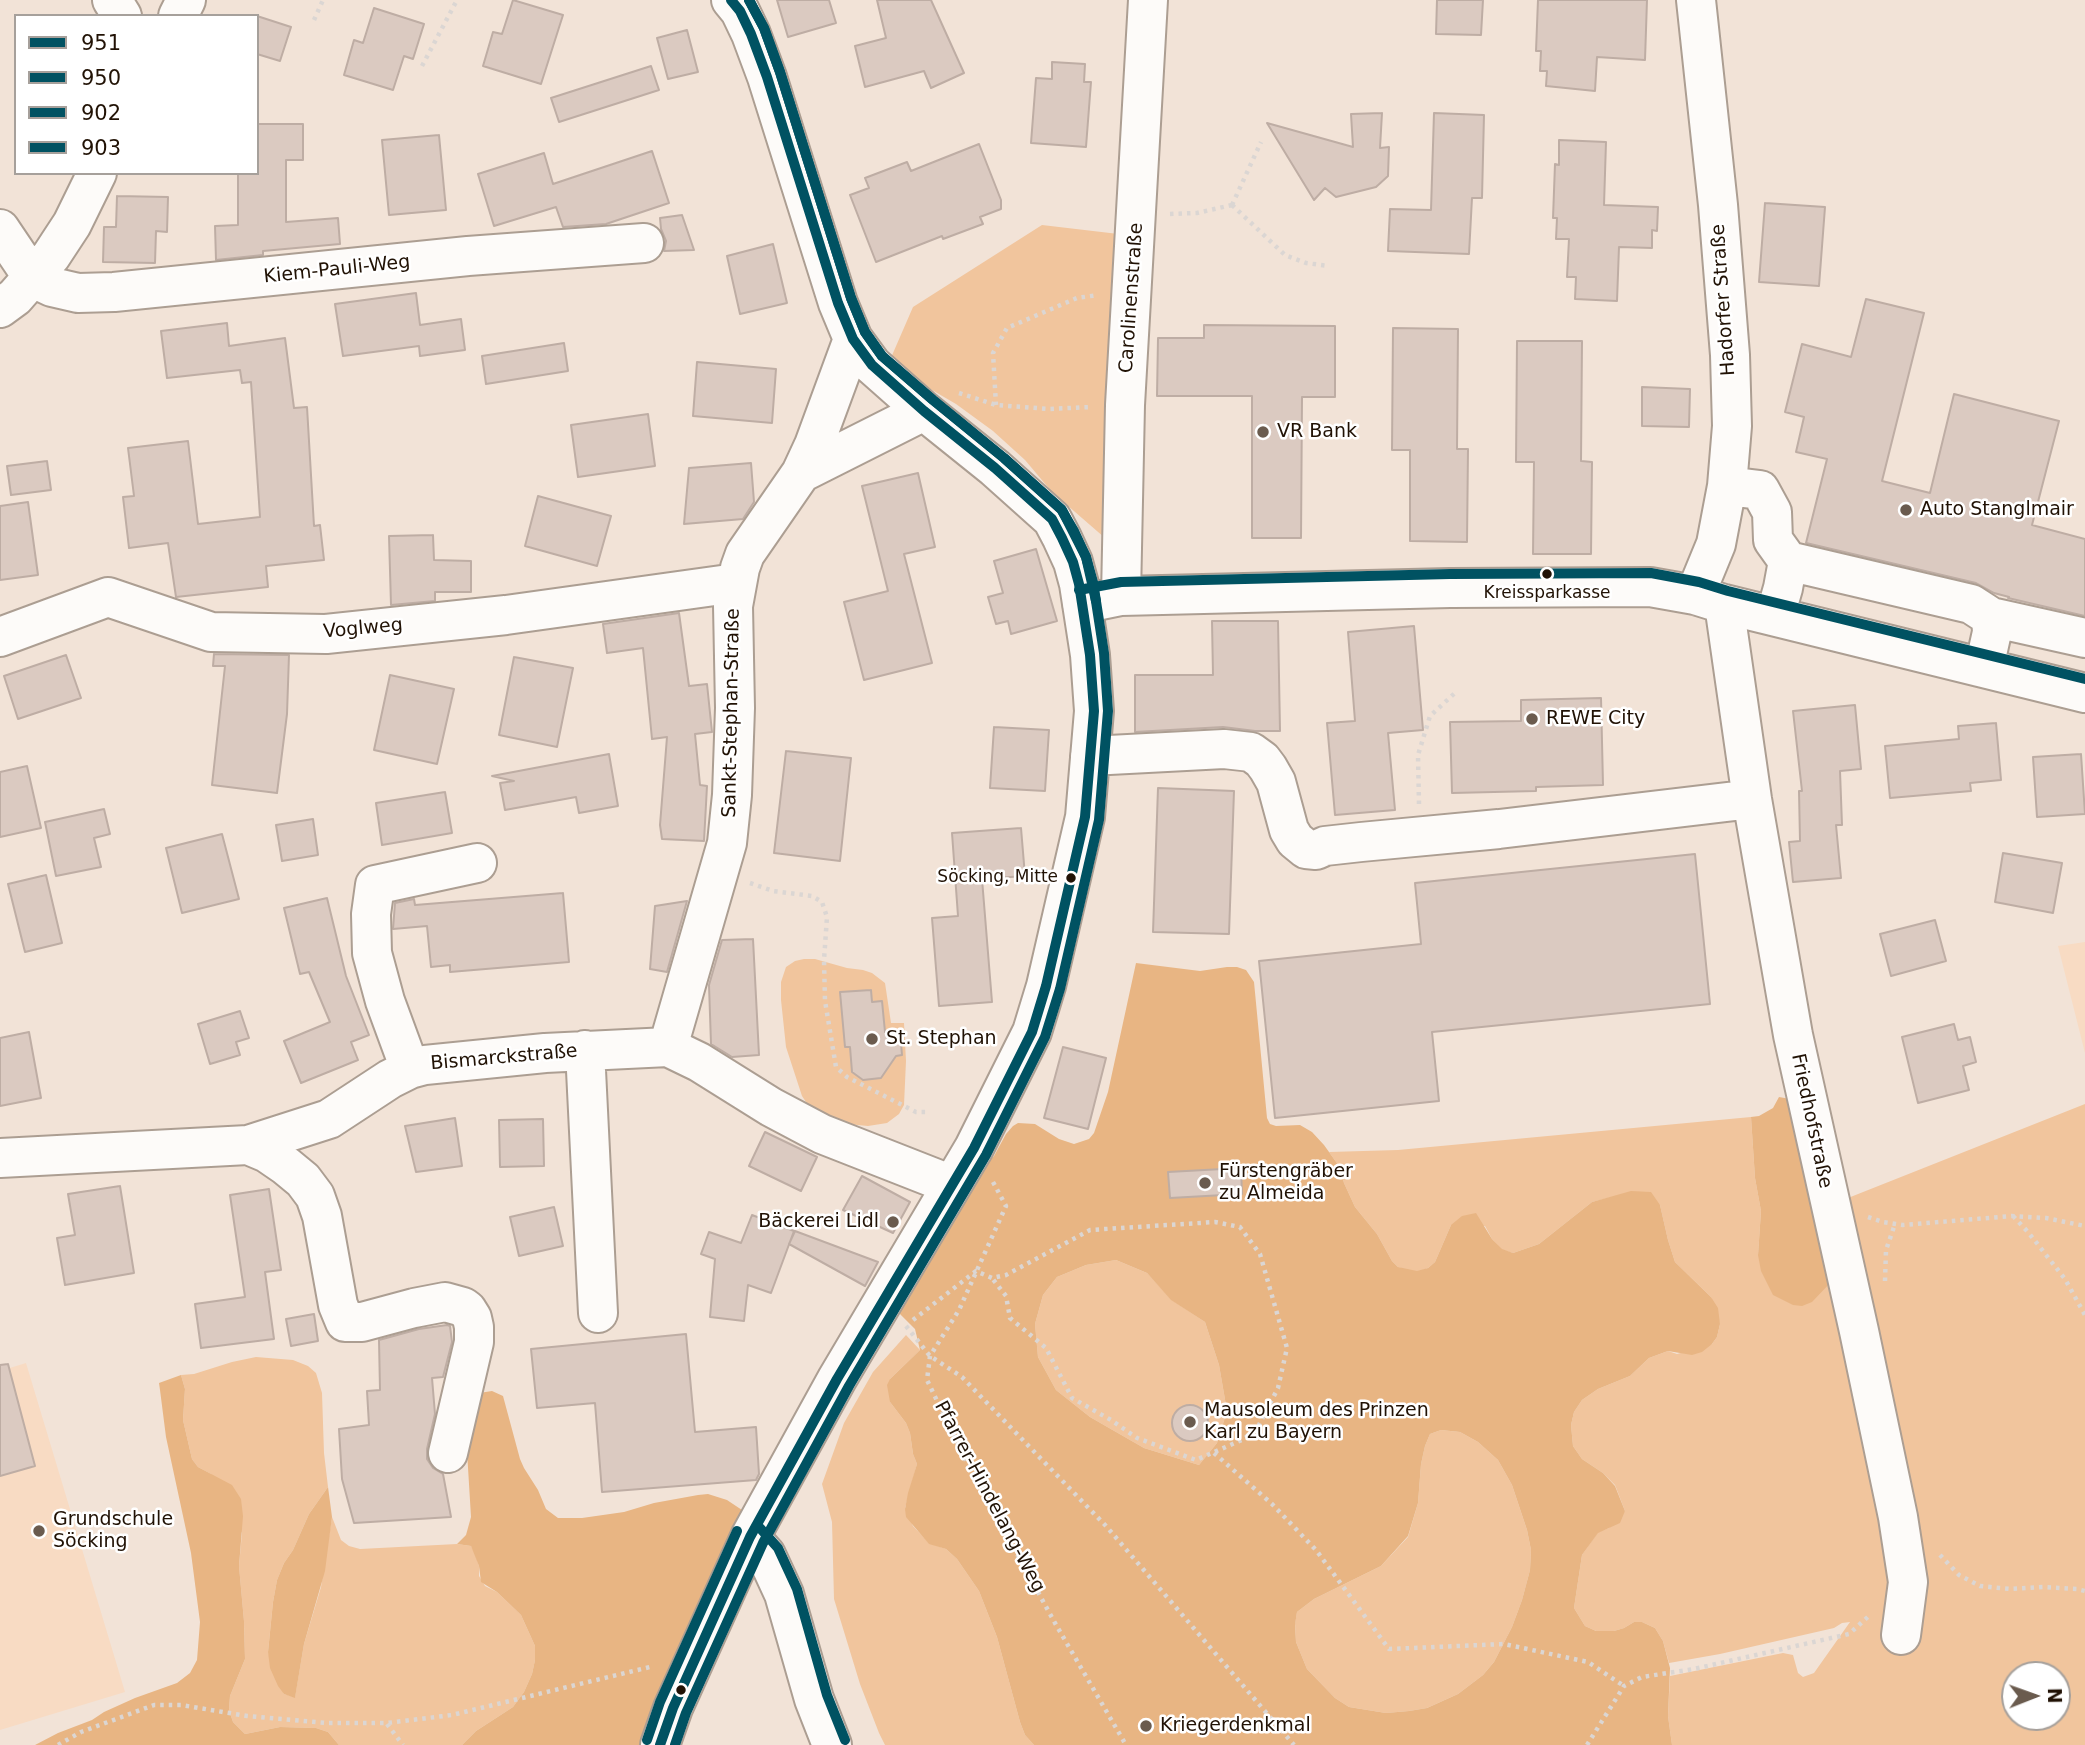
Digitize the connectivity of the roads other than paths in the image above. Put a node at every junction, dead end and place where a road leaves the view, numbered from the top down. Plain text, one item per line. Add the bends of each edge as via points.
1 (731, 0) edge
2 (1148, 0) edge
3 (1696, 0) edge
4 (96, 175) edge
5 (0, 229) edge
6 (644, 243) dead end
7 (33, 278) junction
8 (0, 307) edge
9 (853, 339) junction
10 (938, 401) junction
11 (801, 473) junction
12 (1727, 486) junction
13 (1788, 561) junction
14 (736, 583) junction
15 (1121, 596) junction
16 (1709, 599) junction
17 (1082, 604) junction
18 (1775, 616) junction
19 (1991, 617) junction
20 (0, 637) edge
21 (2085, 638) edge
22 (1984, 668) junction
23 (2085, 693) edge
24 (1090, 756) junction
25 (1752, 799) junction
26 (477, 863) dead end
27 (668, 1047) junction
28 (585, 1050) junction
29 (410, 1069) junction
30 (248, 1145) junction
31 (0, 1158) edge
32 (951, 1185) junction
33 (598, 1313) dead end
34 (448, 1453) dead end
35 (750, 1537) junction
36 (1901, 1635) dead end
37 (660, 1745) edge
38 (832, 1745) edge

1 - 9 street via 763,66
2 - 15 street, Carolinenstraße via 1125,405
3 - 12 street, Hadorfer Straße via 1730,355 1732,426
4 - 7 street via 72,224
5 - 7 street
6 - 7 street, Kiem-Pauli-Weg via 114,292 78,293
7 - 8 street
9 - 10 street via 872,365
9 - 11 street, Sankt-Stephan-Straße
10 - 11 street, Sankt-Stephan-Straße
10 - 17 street via 995,468 1052,519 1073,562
11 - 14 street, Sankt-Stephan-Straße via 745,554
12 - 13 street via 1760,490 1772,512 1773,540
12 - 16 street, Hadorfer Straße
13 - 18 street
13 - 19 street via 1971,604
14 - 20 street, Voglweg via 326,634 211,632 108,597
14 - 27 street, Sankt-Stephan-Straße via 727,843
15 - 16 street via 1650,587
15 - 17 street
16 - 18 street
16 - 25 street, Friedhofstraße
17 - 24 street via 1094,710
18 - 22 street
19 - 21 street
19 - 22 street
22 - 23 street
24 - 25 street via 1224,749 1251,752 1276,782 1295,840 1315,850
24 - 32 street via 1085,817 1035,1020 980,1136
25 - 36 street, Friedhofstraße via 1793,1035 1898,1517 1908,1582
26 - 29 street via 375,885 372,953
27 - 28 street, Bismarckstraße
27 - 32 street, Bismarckstraße via 822,1134
28 - 29 street, Bismarckstraße
28 - 33 street
29 - 30 street, Bismarckstraße via 329,1119
30 - 31 street, Bismarckstraße
30 - 34 street via 286,1166 316,1196 345,1322 444,1302 467,1310 474,1342
32 - 35 street
35 - 37 street
35 - 38 street via 766,1555 784,1594

